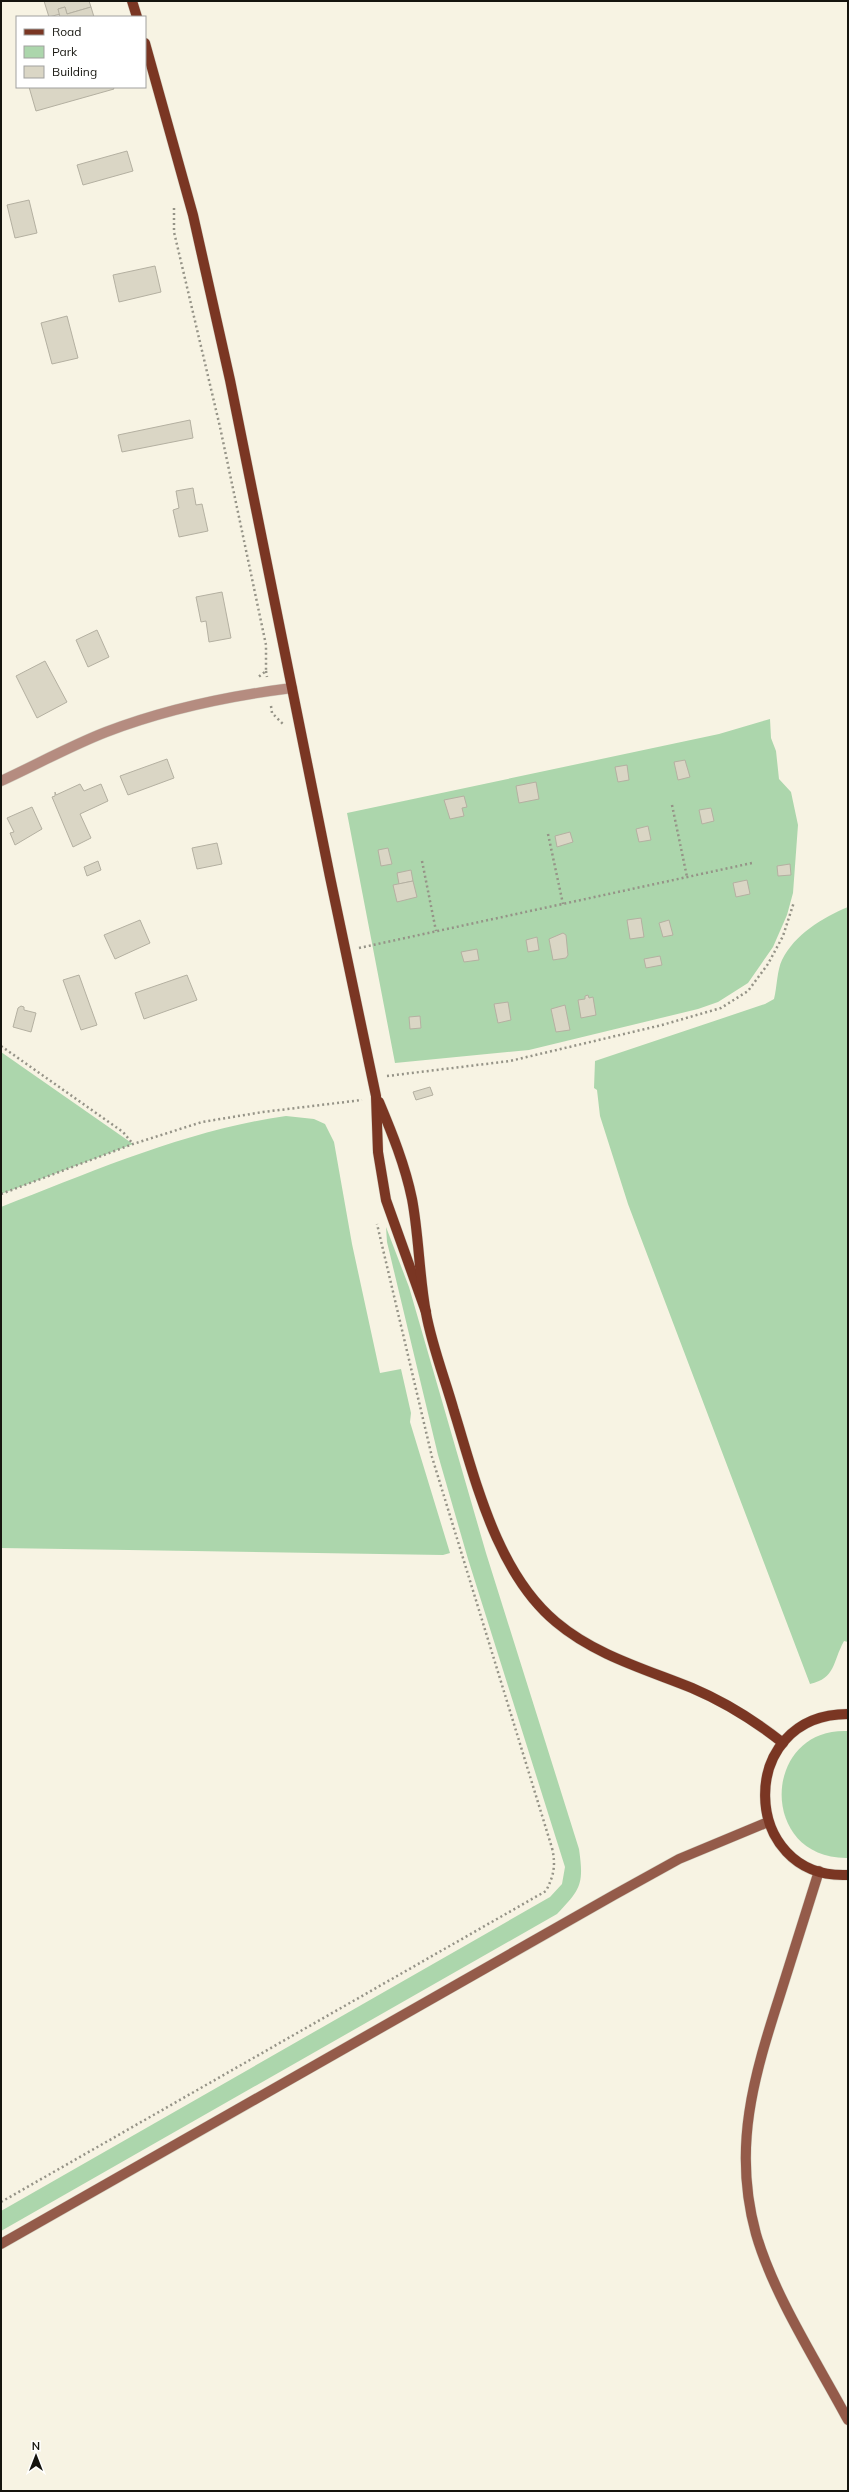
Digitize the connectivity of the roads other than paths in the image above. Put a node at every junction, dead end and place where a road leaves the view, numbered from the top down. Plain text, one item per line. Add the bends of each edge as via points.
1 (132, 1) edge
2 (137, 16) edge
3 (146, 47) edge
4 (292, 688) junction
5 (1, 781) edge
6 (376, 1096) junction
7 (426, 1312) junction
8 (848, 1714) edge
9 (783, 1743) junction
10 (768, 1822) junction
11 (820, 1871) junction
12 (848, 1875) edge
13 (1, 2244) edge
14 (848, 2420) edge

1 - 2 main road
3 - 4 main road via 186,186 212,296
4 - 5 street via 220,699 139,720 73,746
4 - 6 main road
6 - 7 main road via 409,1184
6 - 7 main road via 378,1152 386,1200
7 - 9 main road via 482,1498 509,1561 529,1595 556,1622 588,1644 717,1700 740,1712
8 - 9 main road via 825,1716 809,1722
9 - 10 main road via 770,1764 765,1780 764,1797
10 - 11 main road via 788,1852 800,1862
10 - 13 main road via 679,1859
11 - 12 main road
11 - 14 main road via 764,2043 752,2090 746,2134 746,2169 751,2210 766,2261 780,2293

